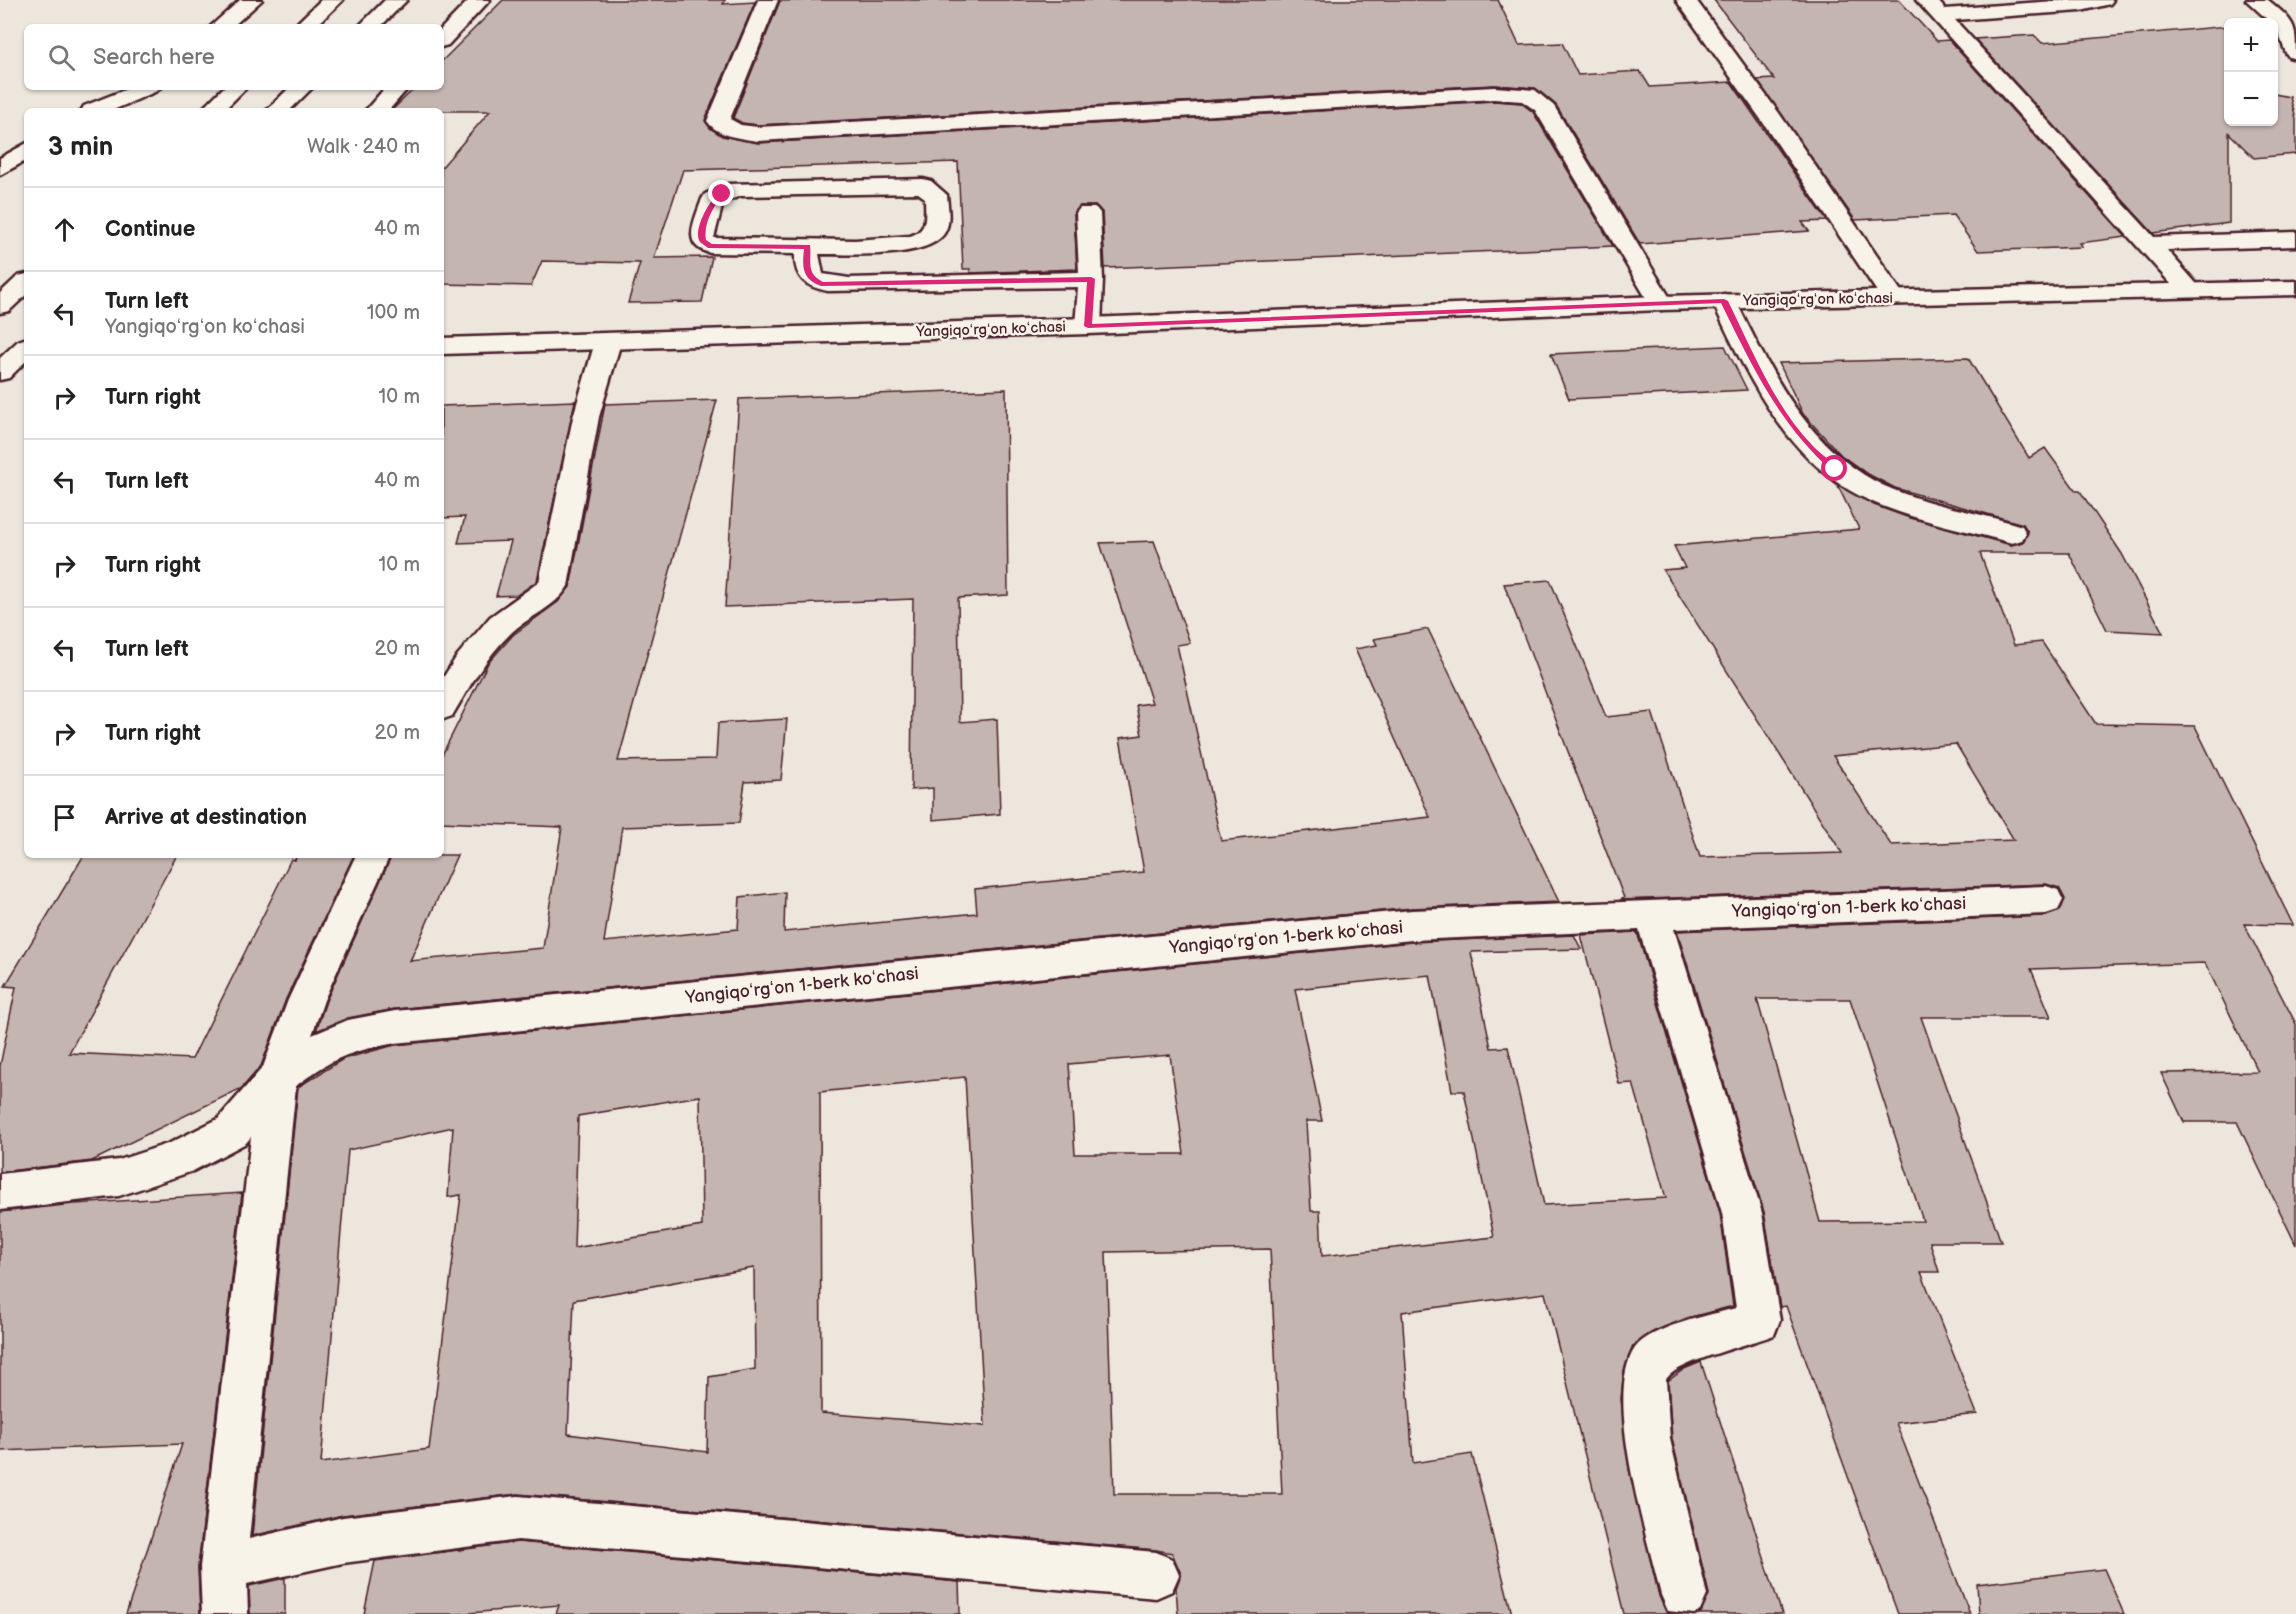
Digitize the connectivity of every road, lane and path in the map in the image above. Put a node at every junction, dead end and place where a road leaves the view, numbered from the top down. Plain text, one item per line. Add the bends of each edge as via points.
1 (252, 0) edge
2 (333, 0) edge
3 (397, 0) edge
4 (480, 0) edge
5 (768, 0) edge
6 (1686, 0) edge
7 (2103, 0) edge
8 (2256, 0) edge
9 (1933, 7) edge
10 (224, 24) edge
11 (306, 24) edge
12 (371, 24) edge
13 (444, 38) edge
14 (2296, 53) edge
15 (143, 90) edge
16 (233, 90) edge
17 (299, 90) edge
18 (395, 90) edge
19 (99, 108) edge
20 (214, 108) edge
21 (280, 108) edge
22 (379, 108) edge
23 (24, 152) edge
24 (0, 168) edge
25 (1088, 213) dead end
26 (2296, 239) edge
27 (2148, 244) junction
28 (807, 247) junction
29 (1091, 279) junction
30 (24, 284) edge
31 (2296, 288) edge
32 (2190, 290) junction
33 (1893, 297) junction
34 (1724, 301) junction
35 (1661, 303) junction
36 (0, 306) edge
37 (1088, 326) junction
38 (608, 342) junction
39 (444, 346) edge
40 (2012, 533) dead end
41 (444, 703) edge
42 (373, 858) edge
43 (2046, 900) dead end
44 (1652, 914) junction
45 (278, 1077) junction
46 (0, 1192) edge
47 (223, 1567) junction
48 (1156, 1575) dead end
49 (1684, 1595) dead end
50 (225, 1614) edge

1 - 10 street
2 - 11 street
3 - 12 street
4 - 13 street
5 - 35 street via 718,121 735,131 758,134 1494,93 1527,95 1543,106
6 - 33 street
7 - 9 street via 2081,5
8 - 14 street via 2287,28
9 - 27 street
15 - 19 street
16 - 20 street
17 - 21 street
18 - 22 street
23 - 24 street
25 - 29 street
26 - 27 street
27 - 32 street
28 - 28 street via 922,242 936,230 936,195 923,186 909,184 736,189 714,199 702,234 703,241 711,246
28 - 29 street via 806,268 811,279 821,284
29 - 37 street
30 - 36 street
31 - 32 street, Yangiqoʻrgʻon koʻchasi
32 - 33 street, Yangiqoʻrgʻon koʻchasi
33 - 34 street, Yangiqoʻrgʻon koʻchasi
34 - 35 street, Yangiqoʻrgʻon koʻchasi
34 - 40 street via 1761,376 1785,414 1809,446 1835,469 1882,496
35 - 37 street, Yangiqoʻrgʻon koʻchasi
37 - 38 street, Yangiqoʻrgʻon koʻchasi
38 - 39 street, Yangiqoʻrgʻon koʻchasi
38 - 41 street via 586,417 553,586 547,595 529,602 501,625
42 - 45 street via 306,1000
43 - 44 street, Yangiqoʻrgʻon 1-berk koʻchasi
44 - 45 street, Yangiqoʻrgʻon 1-berk koʻchasi via 1400,926 395,1027 348,1036 314,1051
44 - 49 street via 1742,1213 1759,1320 1740,1330 1706,1337 1663,1353 1650,1363 1643,1377 1644,1419
45 - 46 street, Yangiqoʻrgʻon 1-berk koʻchasi via 232,1131 179,1158 119,1178
45 - 47 street
47 - 48 street via 343,1540 518,1518
47 - 50 street

